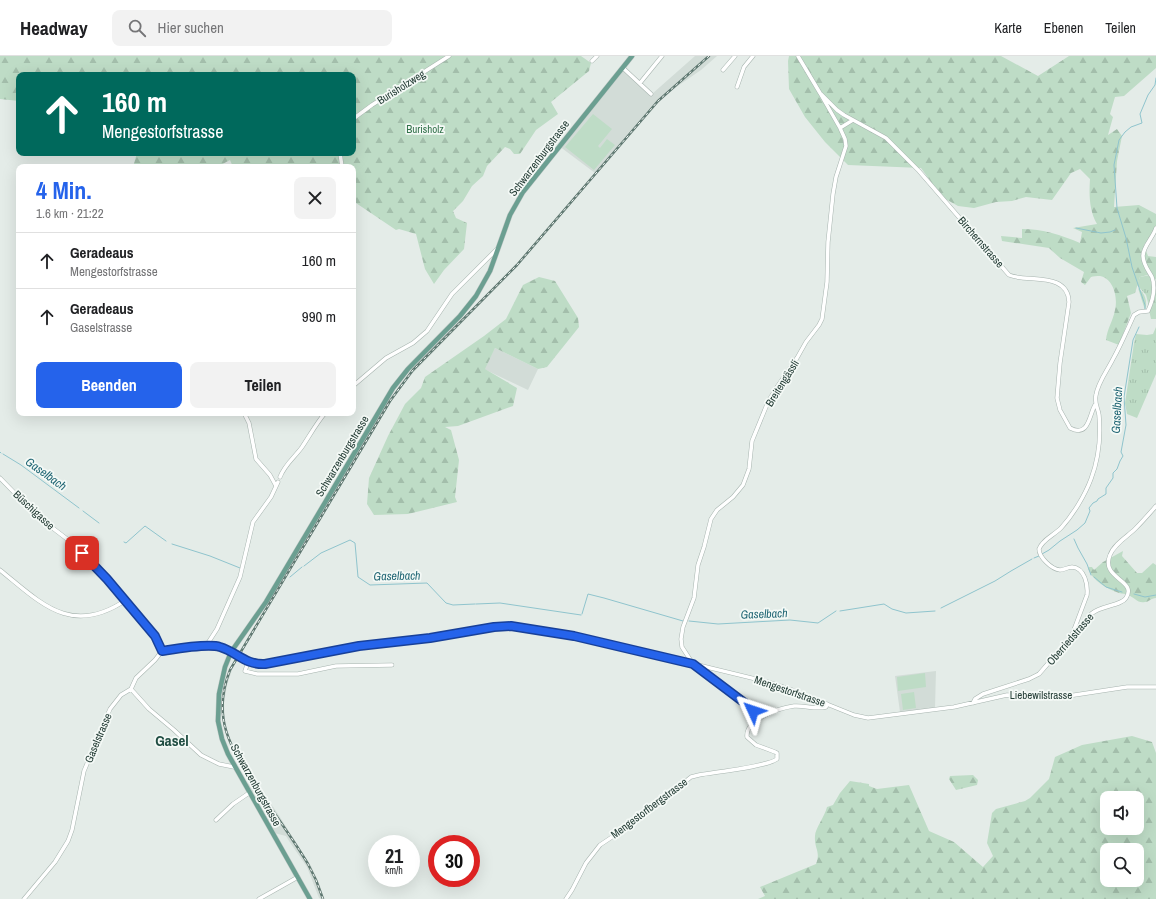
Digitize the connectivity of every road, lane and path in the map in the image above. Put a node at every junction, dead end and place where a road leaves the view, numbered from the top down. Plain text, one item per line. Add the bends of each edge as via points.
1 (449, 56) edge
2 (597, 56) edge
3 (632, 56) edge
4 (662, 56) edge
5 (735, 56) edge
6 (753, 56) edge
7 (798, 56) edge
8 (592, 61) dead end
9 (622, 68) junction
10 (723, 70) dead end
11 (640, 83) junction
12 (737, 87) dead end
13 (820, 93) junction
14 (651, 94) dead end
15 (356, 117) edge
16 (853, 120) junction
17 (840, 128) junction
18 (1156, 228) edge
19 (498, 248) junction
20 (356, 383) edge
21 (1095, 405) junction
22 (245, 416) edge
23 (323, 416) edge
24 (280, 476) dead end
25 (0, 478) edge
26 (1156, 506) edge
27 (0, 570) edge
28 (126, 600) junction
29 (1072, 635) junction
30 (206, 646) junction
31 (162, 651) junction
32 (231, 652) junction
33 (248, 662) junction
34 (693, 664) junction
35 (392, 665) dead end
36 (1156, 687) edge
37 (131, 689) junction
38 (973, 703) junction
39 (828, 704) junction
40 (752, 708) junction
41 (766, 714) junction
42 (755, 722) junction
43 (234, 767) junction
44 (249, 793) junction
45 (216, 820) dead end
46 (298, 877) junction
47 (24, 899) edge
48 (260, 899) edge
49 (310, 899) edge
50 (566, 899) edge

1 - 15 street, Burisholzweg
2 - 8 street
3 - 9 main road, Schwarzenburgstrasse
4 - 11 street
5 - 10 street
6 - 12 street via 744,67
7 - 13 street, Birchernstrasse
9 - 11 street
9 - 19 main road, Schwarzenburgstrasse via 528,185 512,211
11 - 14 street
13 - 16 street, Birchernstrasse via 837,110
13 - 17 street, Breitengässli
16 - 17 street
16 - 21 street, Birchernstrasse via 883,136 920,171 1009,275 1051,281 1065,289 1069,302 1060,363 1058,407 1070,428 1078,430 1088,425
17 - 34 street, Breitengässli via 846,146 832,200 828,278 822,319 768,402 752,441 749,468 744,481 711,519 698,565 694,598 680,639
18 - 21 street, Birchernstrasse via 1143,256 1154,288 1150,306 1148,311 1134,315 1098,388
19 - 20 street via 452,294 427,331 413,343 386,358
19 - 32 main road, Schwarzenburgstrasse via 488,276 471,302 393,388 266,602
21 - 29 street via 1099,415 1100,443 1091,480 1067,520 1041,544 1039,549 1041,556 1054,568 1075,568 1086,580 1087,595
22 - 30 street via 250,428 256,460 277,484 271,498 253,522 240,577 217,629
23 - 24 street
25 - 28 street, Büschigasse via 37,516 87,557
26 - 29 street, Oberriedstrasse via 1109,557 1110,570 1127,585 1127,597 1120,603 1094,611
27 - 28 street via 55,611 66,614 99,613 110,610
28 - 31 street, Büschigasse via 155,636
29 - 38 street, Oberriedstrasse via 1039,674 983,694 975,698
30 - 31 street
30 - 32 street via 220,646
31 - 37 street, Gaselstrasse via 136,678
32 - 33 street, Mengestorfstrasse
32 - 43 main road, Schwarzenburgstrasse via 221,684 218,712 222,739
33 - 34 street, Mengestorfstrasse via 270,663 359,646 511,626 581,638
33 - 35 street via 245,671 257,674 303,674 336,666
34 - 39 street, Mengestorfstrasse via 776,684
34 - 40 street
36 - 38 street, Liebewilstrasse via 1127,687 1063,696 1007,695
37 - 43 street via 150,710 199,753 219,764
37 - 47 street, Gaselstrasse via 121,695 112,706 96,742 82,779 68,841 55,862
38 - 39 street, Mengestorfstrasse via 870,718
39 - 41 street via 826,707 817,708 794,706
40 - 41 street
40 - 42 street
41 - 42 street
42 - 50 street, Mengestorfbergstrasse via 747,732 748,738 756,745 777,753 774,761 691,777 633,823 600,845 590,857
43 - 44 main road, Schwarzenburgstrasse
44 - 45 street
44 - 46 main road, Schwarzenburgstrasse
46 - 48 street
46 - 49 main road, Schwarzenburgstrasse

